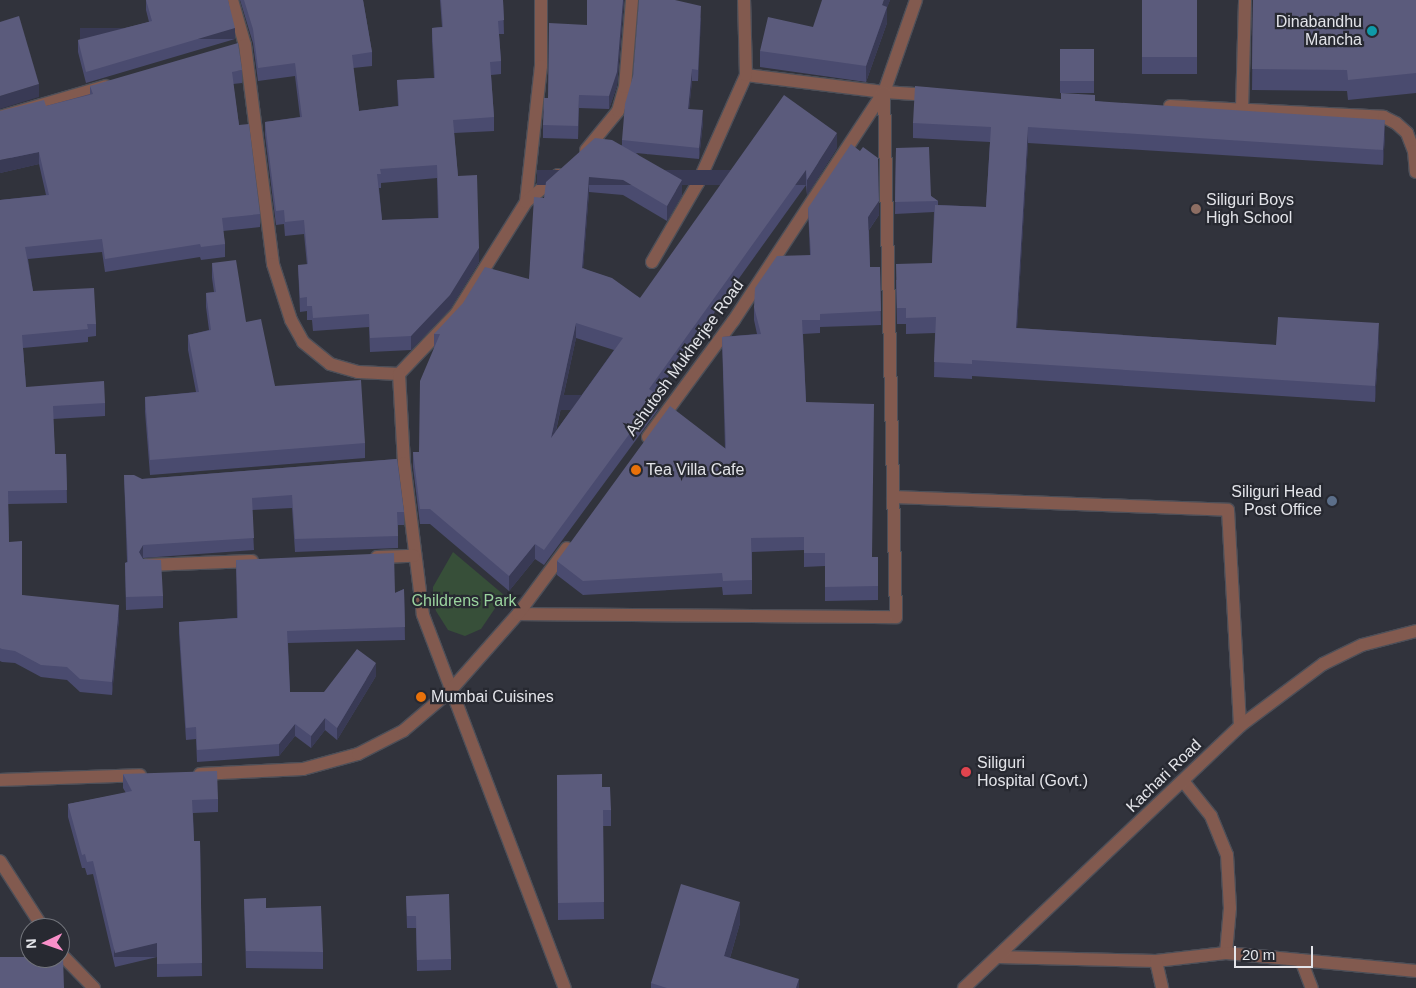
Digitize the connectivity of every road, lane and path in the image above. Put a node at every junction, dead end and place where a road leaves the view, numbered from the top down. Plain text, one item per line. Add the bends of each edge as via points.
1 (232, 0) edge
2 (541, 0) edge
3 (632, 0) edge
4 (744, 0) edge
5 (916, 0) edge
6 (1245, 0) edge
7 (746, 75) junction
8 (124, 81) edge
9 (884, 92) junction
10 (944, 95) edge
11 (1152, 105) edge
12 (1242, 109) junction
13 (1, 114) edge
14 (1416, 172) edge
15 (526, 202) junction
16 (652, 262) dead end
17 (399, 374) junction
18 (640, 447) edge
19 (893, 497) junction
20 (576, 535) edge
21 (414, 556) junction
22 (364, 558) edge
23 (266, 561) edge
24 (147, 565) edge
25 (518, 614) junction
26 (1416, 631) edge
27 (450, 691) junction
28 (1240, 726) junction
29 (183, 774) edge
30 (156, 775) edge
31 (0, 780) edge
32 (1183, 781) junction
33 (0, 861) edge
34 (37, 918) edge
35 (1226, 953) junction
36 (998, 957) junction
37 (1301, 960) junction
38 (1156, 961) junction
39 (70, 963) edge
40 (1416, 971) edge
41 (94, 988) edge
42 (565, 988) edge
43 (964, 988) edge
44 (1162, 988) edge
45 (1312, 988) edge

1 - 17 street via 273,264 290,320 303,342 330,364 358,372
2 - 15 street via 541,66
3 - 15 street via 625,87 618,112 597,141
4 - 7 street
5 - 9 street, Ashutosh Mukherjee Road
6 - 12 street
7 - 9 street
7 - 16 street via 698,184
8 - 13 street
9 - 10 street
9 - 18 street, Ashutosh Mukherjee Road via 734,320
9 - 19 street
11 - 12 street
12 - 14 street via 1384,117 1396,122 1407,133 1414,151
15 - 17 street via 456,314
17 - 21 street via 399,463
19 - 25 street via 896,616
19 - 28 street via 1228,510
20 - 25 street
21 - 22 street
21 - 27 street via 423,615
23 - 24 street
25 - 27 street
26 - 28 street, Kachari Road via 1362,645 1323,664
27 - 29 street via 403,731 358,754 303,769
27 - 42 street
28 - 32 street, Kachari Road
30 - 31 street
32 - 35 street via 1210,816 1227,855 1230,908
32 - 36 street, Kachari Road
33 - 34 street
35 - 37 street
35 - 38 street
36 - 38 street
36 - 43 street, Kachari Road
37 - 40 street
37 - 45 street
38 - 44 street
39 - 41 street

